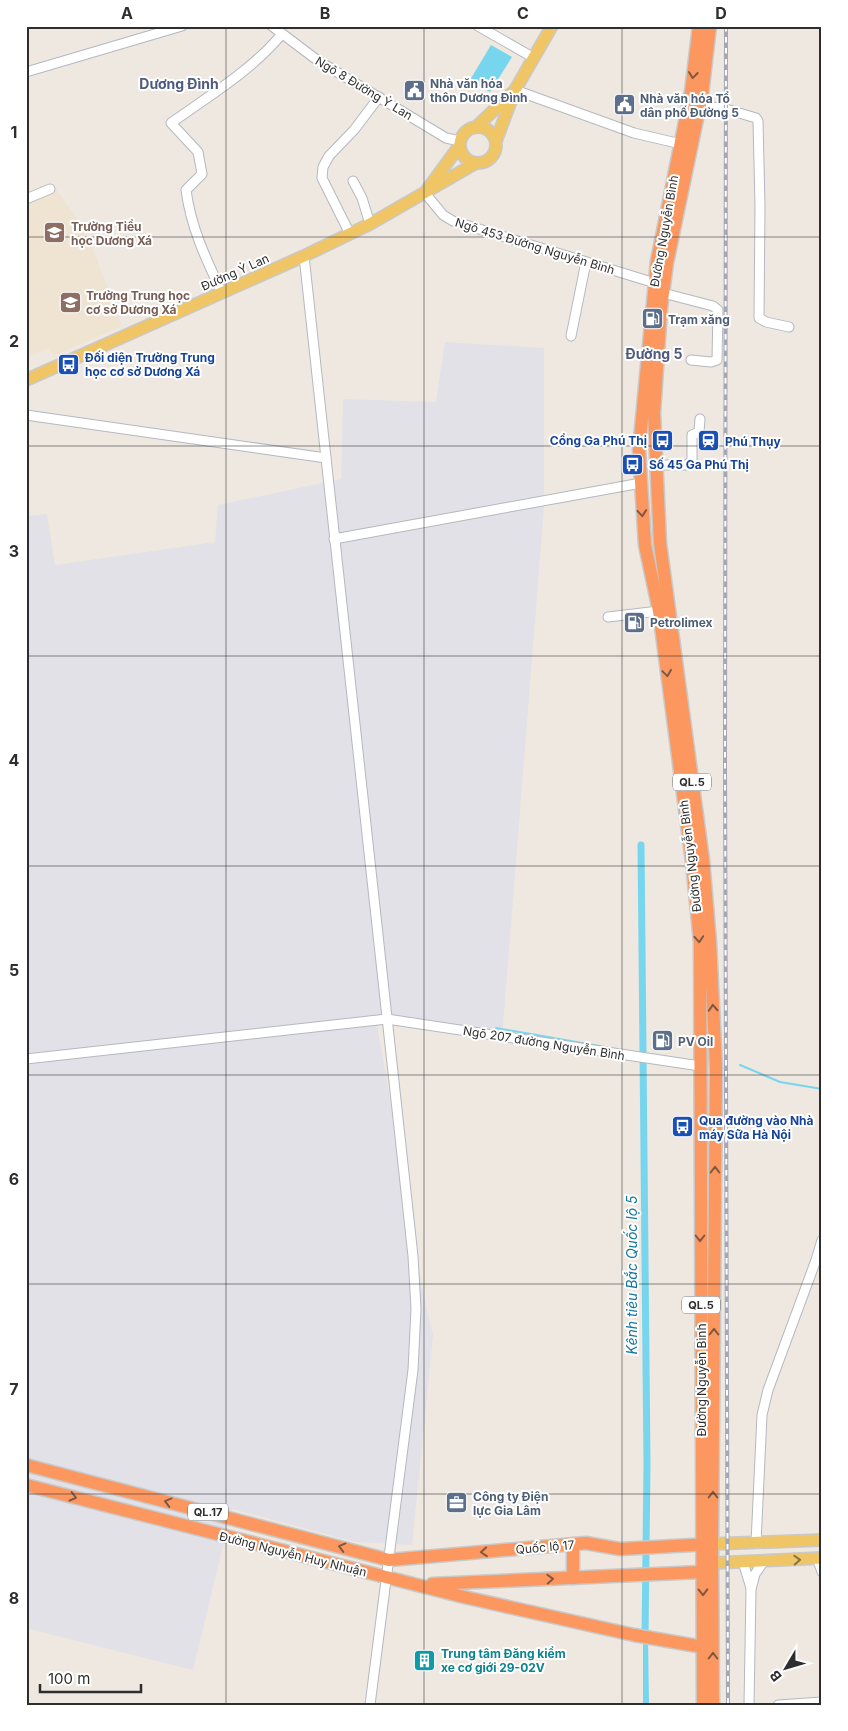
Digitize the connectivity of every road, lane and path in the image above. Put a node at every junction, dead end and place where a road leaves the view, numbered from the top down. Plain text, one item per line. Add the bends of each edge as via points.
1 (182, 26) edge
2 (272, 26) edge
3 (478, 26) edge
4 (546, 26) edge
5 (552, 26) edge
6 (560, 26) edge
7 (699, 26) edge
8 (710, 26) edge
9 (281, 35) junction
10 (534, 58) junction
11 (26, 72) edge
12 (515, 90) junction
13 (379, 97) junction
14 (700, 105) junction
15 (476, 127) junction
16 (496, 141) junction
17 (460, 143) junction
18 (681, 144) junction
19 (476, 163) junction
20 (353, 181) dead end
21 (50, 189) dead end
22 (425, 193) junction
23 (26, 199) edge
24 (370, 224) junction
25 (350, 234) junction
26 (304, 256) junction
27 (586, 262) junction
28 (655, 283) junction
29 (222, 293) junction
30 (663, 293) junction
31 (789, 326) dead end
32 (571, 336) dead end
33 (692, 360) dead end
34 (26, 380) edge
35 (26, 415) edge
36 (700, 419) dead end
37 (326, 458) junction
38 (655, 465) junction
39 (641, 483) junction
40 (334, 539) junction
41 (659, 611) junction
42 (608, 616) dead end
43 (387, 1019) junction
44 (26, 1059) edge
45 (700, 1066) junction
46 (716, 1068) junction
47 (822, 1240) edge
48 (26, 1465) edge
49 (98, 1484) junction
50 (26, 1485) edge
51 (93, 1502) junction
52 (822, 1540) edge
53 (756, 1543) junction
54 (573, 1544) junction
55 (707, 1544) junction
56 (819, 1558) edge
57 (389, 1560) junction
58 (764, 1561) junction
59 (713, 1562) junction
60 (743, 1562) junction
61 (702, 1572) junction
62 (822, 1572) edge
63 (387, 1578) junction
64 (573, 1578) junction
65 (414, 1584) junction
66 (751, 1588) junction
67 (703, 1647) junction
68 (822, 1702) edge
69 (370, 1705) edge
70 (703, 1705) edge
71 (713, 1705) edge
72 (749, 1705) edge
73 (778, 1705) edge

1 - 11 street
2 - 9 street, Ngõ 8 Đường Ỷ Lan
3 - 10 street
4 - 10 main road via 536,44
5 - 10 main road
6 - 10 main road
7 -> 18 highway, Đường Nguyễn Bình / QL.5
8 - 14 highway, Đường Nguyễn Bình / QL.5
9 - 13 street, Ngõ 8 Đường Ỷ Lan
9 - 29 street via 270,49 172,122 198,152 202,174 186,190 189,210 200,247
10 - 12 main road
12 - 15 main road
12 - 16 main road
12 - 18 street via 634,133
13 - 17 street, Ngõ 8 Đường Ỷ Lan via 446,138
13 - 25 street via 323,167 322,178
14 - 30 highway, Đường Nguyễn Bình / QL.5
14 - 31 street via 726,109 758,121 759,318
15 - 16 main road via 488,130
15 - 17 main road via 468,130
16 - 19 main road via 492,158
17 - 19 main road via 464,157
17 - 22 main road, Đường Ỷ Lan
18 - 28 highway, Đường Nguyễn Bình / QL.5
19 - 22 main road, Đường Ỷ Lan
20 - 24 street
21 - 23 street
22 - 24 main road, Đường Ỷ Lan
22 - 27 street, Ngõ 453 Đường Nguyễn Bình via 443,215 454,221
24 - 25 main road, Đường Ỷ Lan
25 - 26 main road, Đường Ỷ Lan
26 - 29 main road, Đường Ỷ Lan
26 - 37 street
27 - 28 street, Ngõ 453 Đường Nguyễn Bình
27 - 32 street
28 - 39 highway, Đường Nguyễn Bình / QL.5 via 639,450
29 - 34 main road, Đường Ỷ Lan
30 - 33 street via 718,310 717,360
30 - 38 highway, Đường Nguyễn Bình / QL.5 via 654,413
35 - 37 street
36 - 38 street via 699,432 692,435 692,462 686,465
37 - 40 street
46 -> 38 highway, Đường Nguyễn Bình / QL.5 via 703,860 660,543
39 - 40 street
39 -> 41 highway, Đường Nguyễn Bình / QL.5 via 645,545
40 - 43 street
41 - 42 street
41 -> 45 highway, Đường Nguyễn Bình / QL.5 via 700,942
43 - 44 street, Ngõ 207 đường Nguyễn Bình
43 - 45 street, Ngõ 207 đường Nguyễn Bình
43 - 57 street via 416,1309 413,1370
45 - 46 highway
45 -> 55 highway, Đường Nguyễn Bình / QL.5
55 -> 46 highway, Đường Nguyễn Bình / QL.5
47 - 53 street via 768,1390 762,1416
48 - 49 highway, Đường Nguyễn Huy Nhuận / QL.17
49 - 51 highway
57 -> 49 highway, Đường Nguyễn Huy Nhuận / QL.17
50 -> 51 highway, Đường Nguyễn Huy Nhuận / QL.17
51 - 63 highway, Đường Nguyễn Huy Nhuận / QL.17
52 - 53 main road
53 - 55 main road
54 - 55 highway, Quốc lộ 17 / QL.17 via 620,1549
54 -> 57 highway, Quốc lộ 17 / QL.17
54 - 64 highway
55 - 59 highway, QL.5
55 - 61 highway, QL.5
58 -> 56 main road
56 - 62 street
57 - 63 street
58 - 60 main road
58 - 66 street
59 - 60 main road
59 - 61 highway
71 -> 59 highway, QL.5
60 - 66 street
61 - 64 highway, QL.17
61 -> 67 highway, QL.5
63 - 65 highway, Đường Nguyễn Huy Nhuận / QL.17
63 - 69 street
65 -> 64 highway, QL.17
65 - 67 highway, QL.17 via 634,1635
66 - 72 street
67 - 70 highway, QL.5
68 - 73 street

